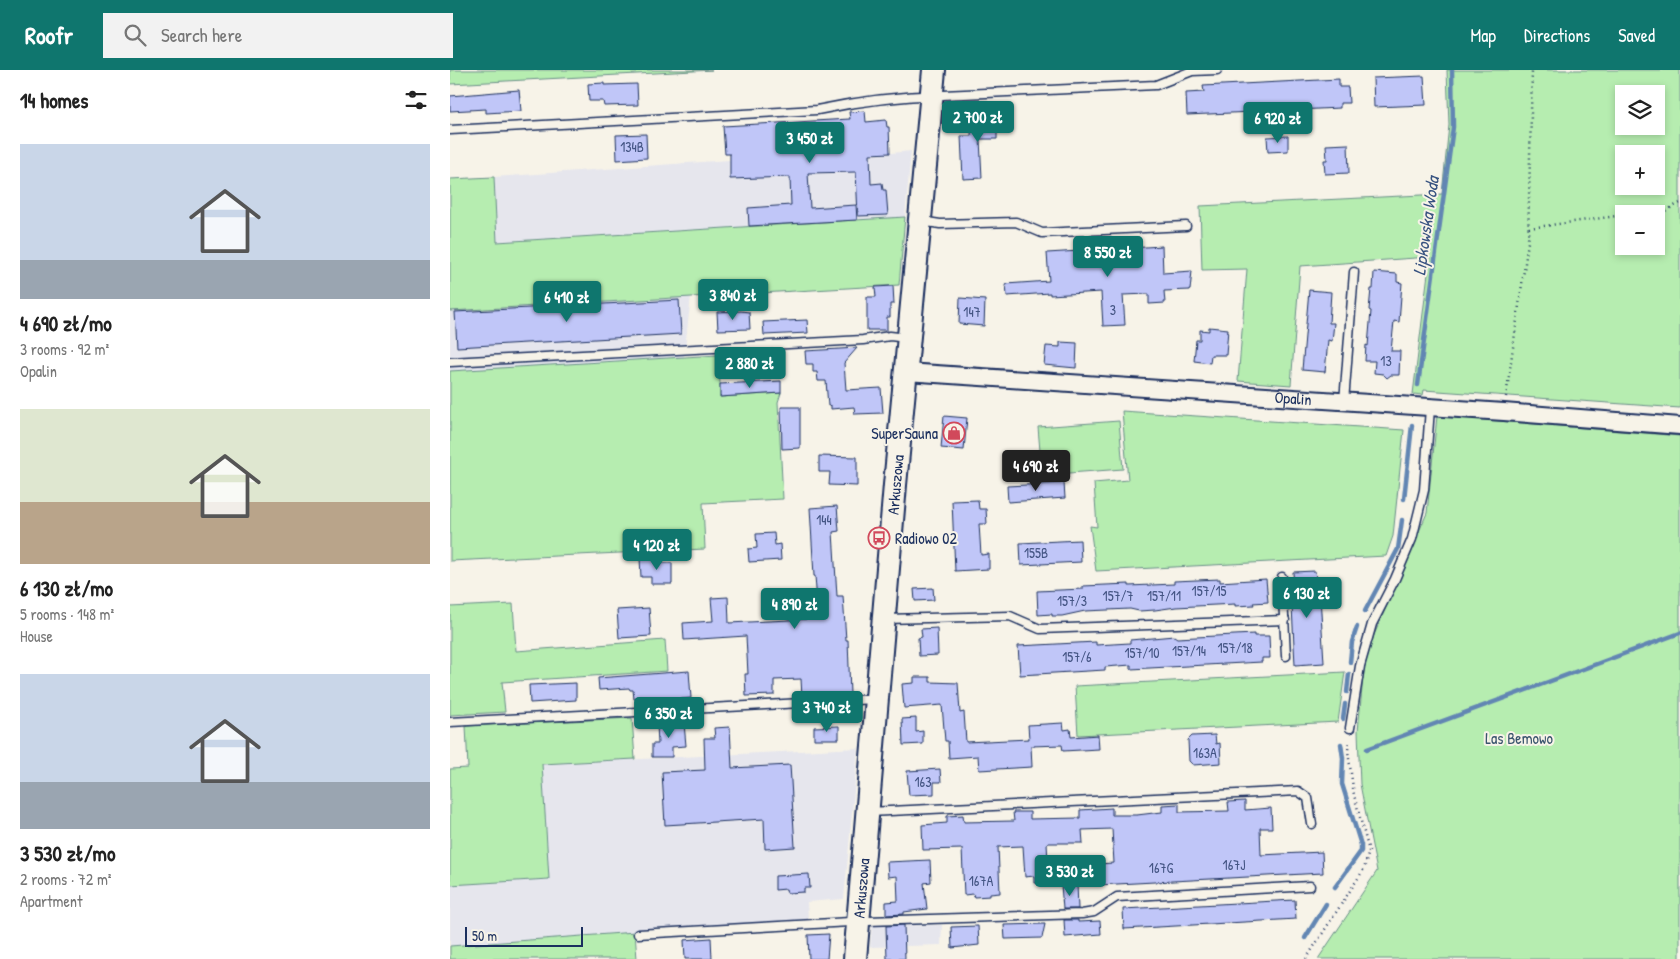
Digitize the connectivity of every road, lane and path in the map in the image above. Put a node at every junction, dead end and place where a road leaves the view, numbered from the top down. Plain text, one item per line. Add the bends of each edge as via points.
1 (934, 70) edge
2 (1217, 70) edge
3 (1532, 70) edge
4 (932, 95) junction
5 (450, 130) edge
6 (1680, 203) edge
7 (1665, 211) edge
8 (1615, 216) edge
9 (919, 221) junction
10 (1186, 226) dead end
11 (1529, 228) junction
12 (1354, 272) dead end
13 (909, 338) junction
14 (450, 362) edge
15 (906, 372) junction
16 (1344, 402) junction
17 (1430, 408) junction
18 (1504, 412) junction
19 (1680, 426) edge
20 (1282, 576) dead end
21 (884, 619) junction
22 (1285, 620) junction
23 (1286, 656) dead end
24 (877, 699) junction
25 (450, 722) edge
26 (1350, 728) joint
27 (867, 812) junction
28 (1312, 824) dead end
29 (1310, 886) dead end
30 (858, 921) junction
31 (638, 934) dead end
32 (855, 959) edge
33 (1306, 959) edge

1 - 4 main road, Arkuszowa
2 - 4 lane via 1192,71 1156,85
3 - 11 path
4 - 5 lane via 853,102 817,110
4 - 9 main road, Arkuszowa
6 - 7 path
8 - 11 path
9 - 10 lane via 940,224 1016,222 1042,233
9 - 13 main road, Arkuszowa
11 - 18 path
12 - 16 lane
13 - 14 lane via 890,336
13 - 15 main road, Arkuszowa
15 - 16 street, Opalin
15 - 21 main road, Arkuszowa
16 - 17 street, Opalin
17 - 18 street, Opalin
17 - 26 lane via 1424,490 1412,539 1372,624 1360,666
18 - 19 street, Opalin
20 - 22 lane
21 - 22 lane via 1010,616 1040,629
21 - 24 main road, Arkuszowa
22 - 23 lane
24 - 25 lane
24 - 27 main road, Arkuszowa
26 - 33 path via 1348,751 1354,795 1370,852 1364,869
27 - 28 lane via 1298,790 1308,798
27 - 30 main road, Arkuszowa
29 - 30 lane via 1117,897 1094,912 1082,914
30 - 31 lane
30 - 32 main road, Arkuszowa

